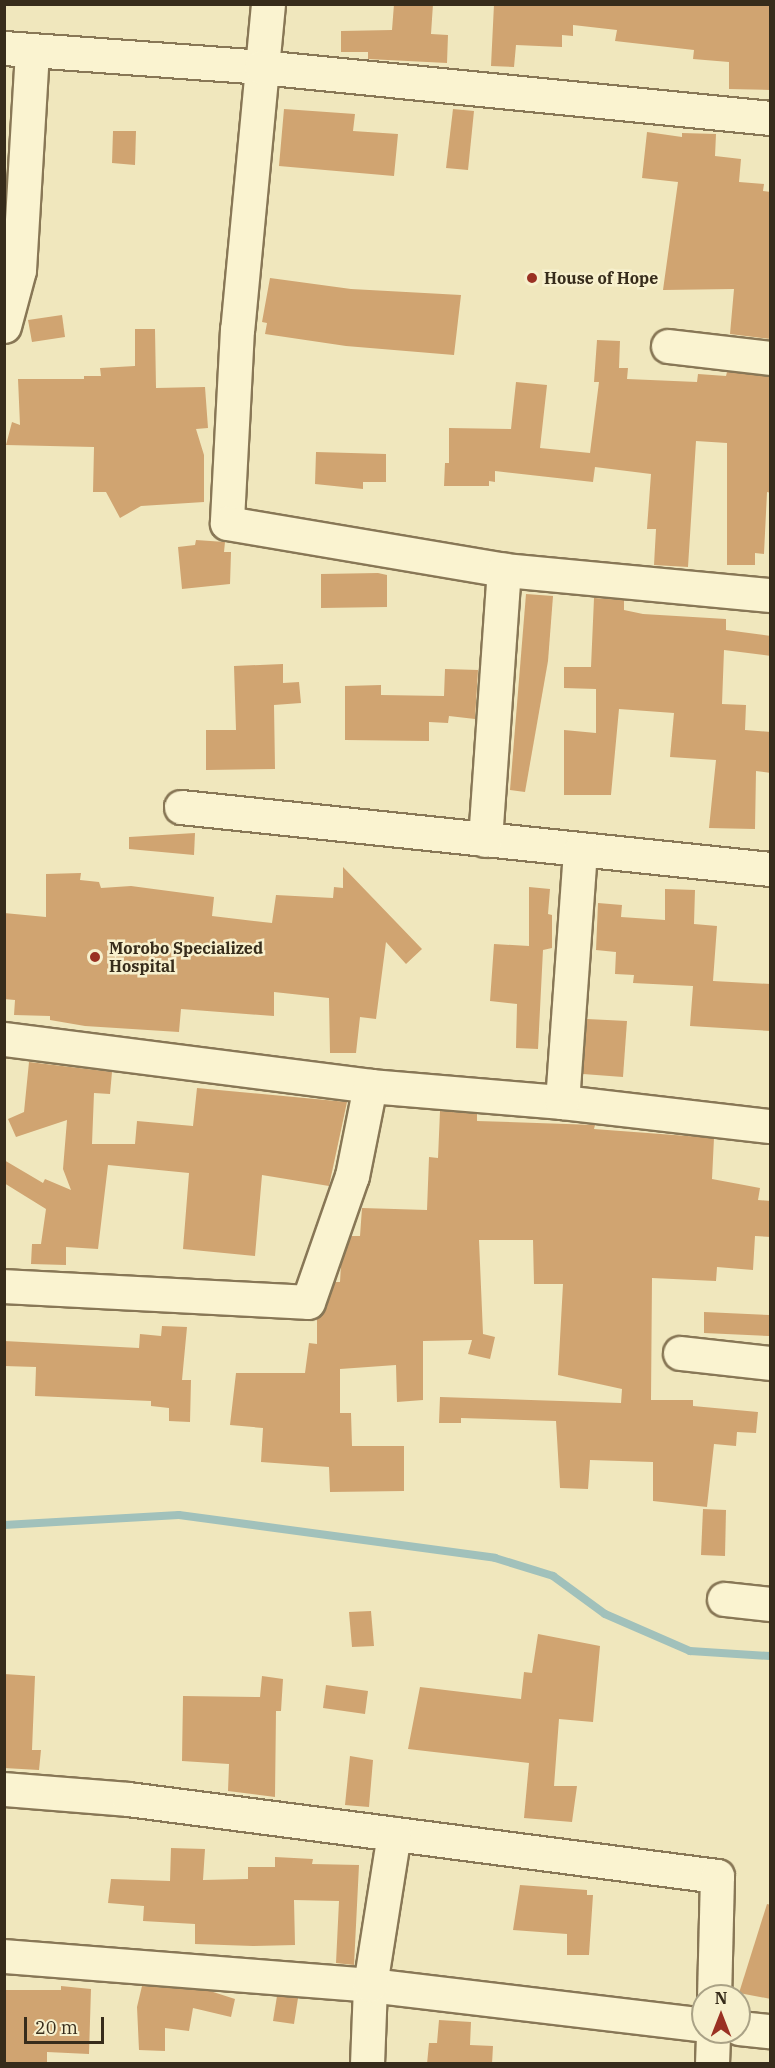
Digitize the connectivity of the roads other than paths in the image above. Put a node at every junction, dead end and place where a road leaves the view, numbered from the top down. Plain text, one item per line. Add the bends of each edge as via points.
1 (268, 4) edge
2 (18, 49) edge
3 (261, 67) junction
4 (771, 118) edge
5 (4, 326) edge
6 (668, 346) dead end
7 (771, 358) edge
8 (504, 570) junction
9 (771, 595) edge
10 (181, 807) dead end
11 (485, 840) junction
12 (580, 850) junction
13 (771, 869) edge
14 (4, 1039) edge
15 (370, 1086) junction
16 (562, 1102) junction
17 (771, 1126) edge
18 (4, 1286) edge
19 (680, 1353) dead end
20 (771, 1364) edge
21 (724, 1599) dead end
22 (771, 1604) edge
23 (4, 1789) edge
24 (394, 1834) junction
25 (4, 1956) edge
26 (370, 1984) junction
27 (714, 1984) edge
28 (691, 2024) edge
29 (751, 2029) edge
30 (771, 2031) edge
31 (712, 2044) edge
32 (367, 2064) edge
33 (711, 2064) edge

1 - 3 street
2 - 3 street
2 - 5 street via 19,270
3 - 4 street
3 - 8 street via 237,329 227,523
6 - 7 street
8 - 9 street
8 - 11 street
10 - 11 street
11 - 12 street
12 - 13 street
12 - 16 street
14 - 15 street
15 - 16 street
15 - 18 street via 352,1176 308,1302
16 - 17 street
19 - 20 street
21 - 22 street
23 - 24 street via 128,1799
24 - 26 street
24 - 27 street via 717,1876
25 - 26 street
26 - 28 street
26 - 32 street
29 - 30 street
31 - 33 street

